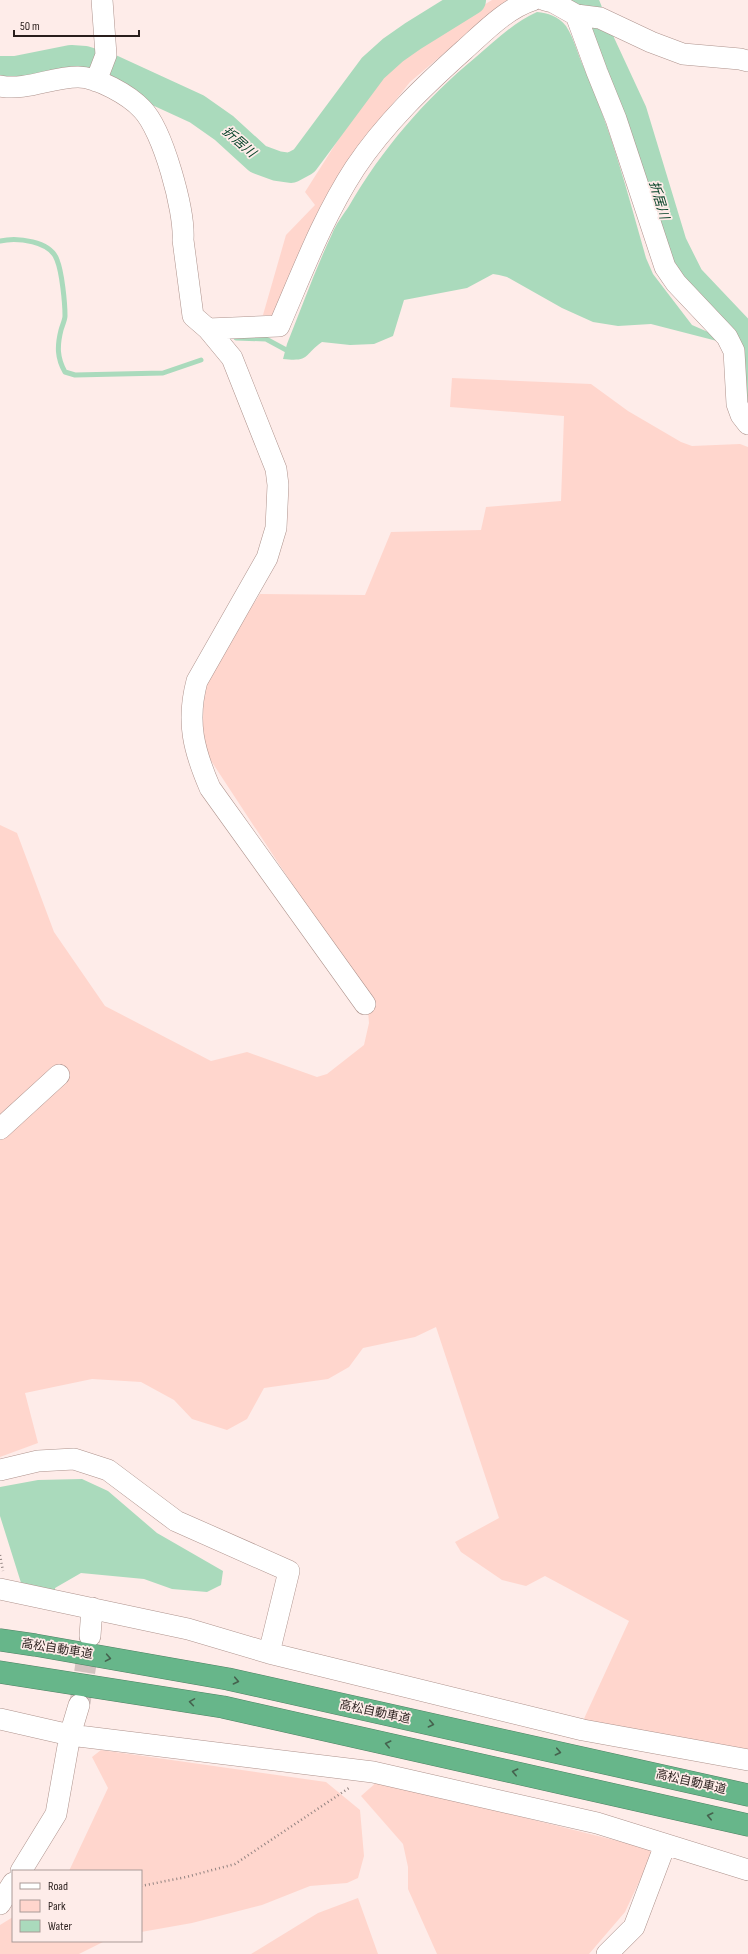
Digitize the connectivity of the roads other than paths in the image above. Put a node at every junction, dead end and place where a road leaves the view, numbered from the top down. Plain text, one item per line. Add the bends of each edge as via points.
1 (102, 0) edge
2 (533, 0) edge
3 (545, 0) edge
4 (591, 13) edge
5 (748, 61) edge
6 (100, 70) junction
7 (0, 86) edge
8 (208, 329) junction
9 (748, 424) edge
10 (365, 1004) dead end
11 (59, 1075) dead end
12 (0, 1129) edge
13 (0, 1470) edge
14 (0, 1589) edge
15 (92, 1608) junction
16 (90, 1636) tunnel mouth
17 (0, 1640) edge
18 (268, 1653) junction
19 (0, 1672) edge
20 (79, 1705) tunnel mouth
21 (0, 1719) edge
22 (70, 1735) junction
23 (748, 1760) edge
24 (748, 1795) edge
25 (748, 1825) edge
26 (666, 1845) junction
27 (22, 1870) edge
28 (748, 1870) edge
29 (12, 1885) edge
30 (0, 1904) edge
31 (607, 1954) edge

1 - 6 street
2 - 8 street via 494,23 432,78 389,125 356,167 334,203 279,326
3 - 4 street
4 - 5 street via 651,42 683,54
4 - 9 street via 596,72 616,119 665,267 676,284 727,338 734,351 737,404
6 - 7 street via 79,77 60,78 28,86
6 - 8 street via 143,109 155,129 165,153 184,230 183,240 193,316
8 - 10 street via 232,358 242,380 276,469 278,485 276,528 267,558 197,681 192,712 197,756 210,788
11 - 12 street
13 - 18 street via 38,1461 74,1459 108,1470 176,1521 289,1571
14 - 15 street
15 - 16 street
15 - 18 street via 188,1629
17 -> 24 highway, 高松自動車道 via 228,1679
18 - 23 street via 583,1730
25 -> 19 highway via 223,1707
20 - 22 street
21 - 22 street
22 - 26 street via 373,1772 597,1823
22 - 27 street via 56,1814
26 - 28 street
26 - 31 street via 634,1927
29 - 30 street

